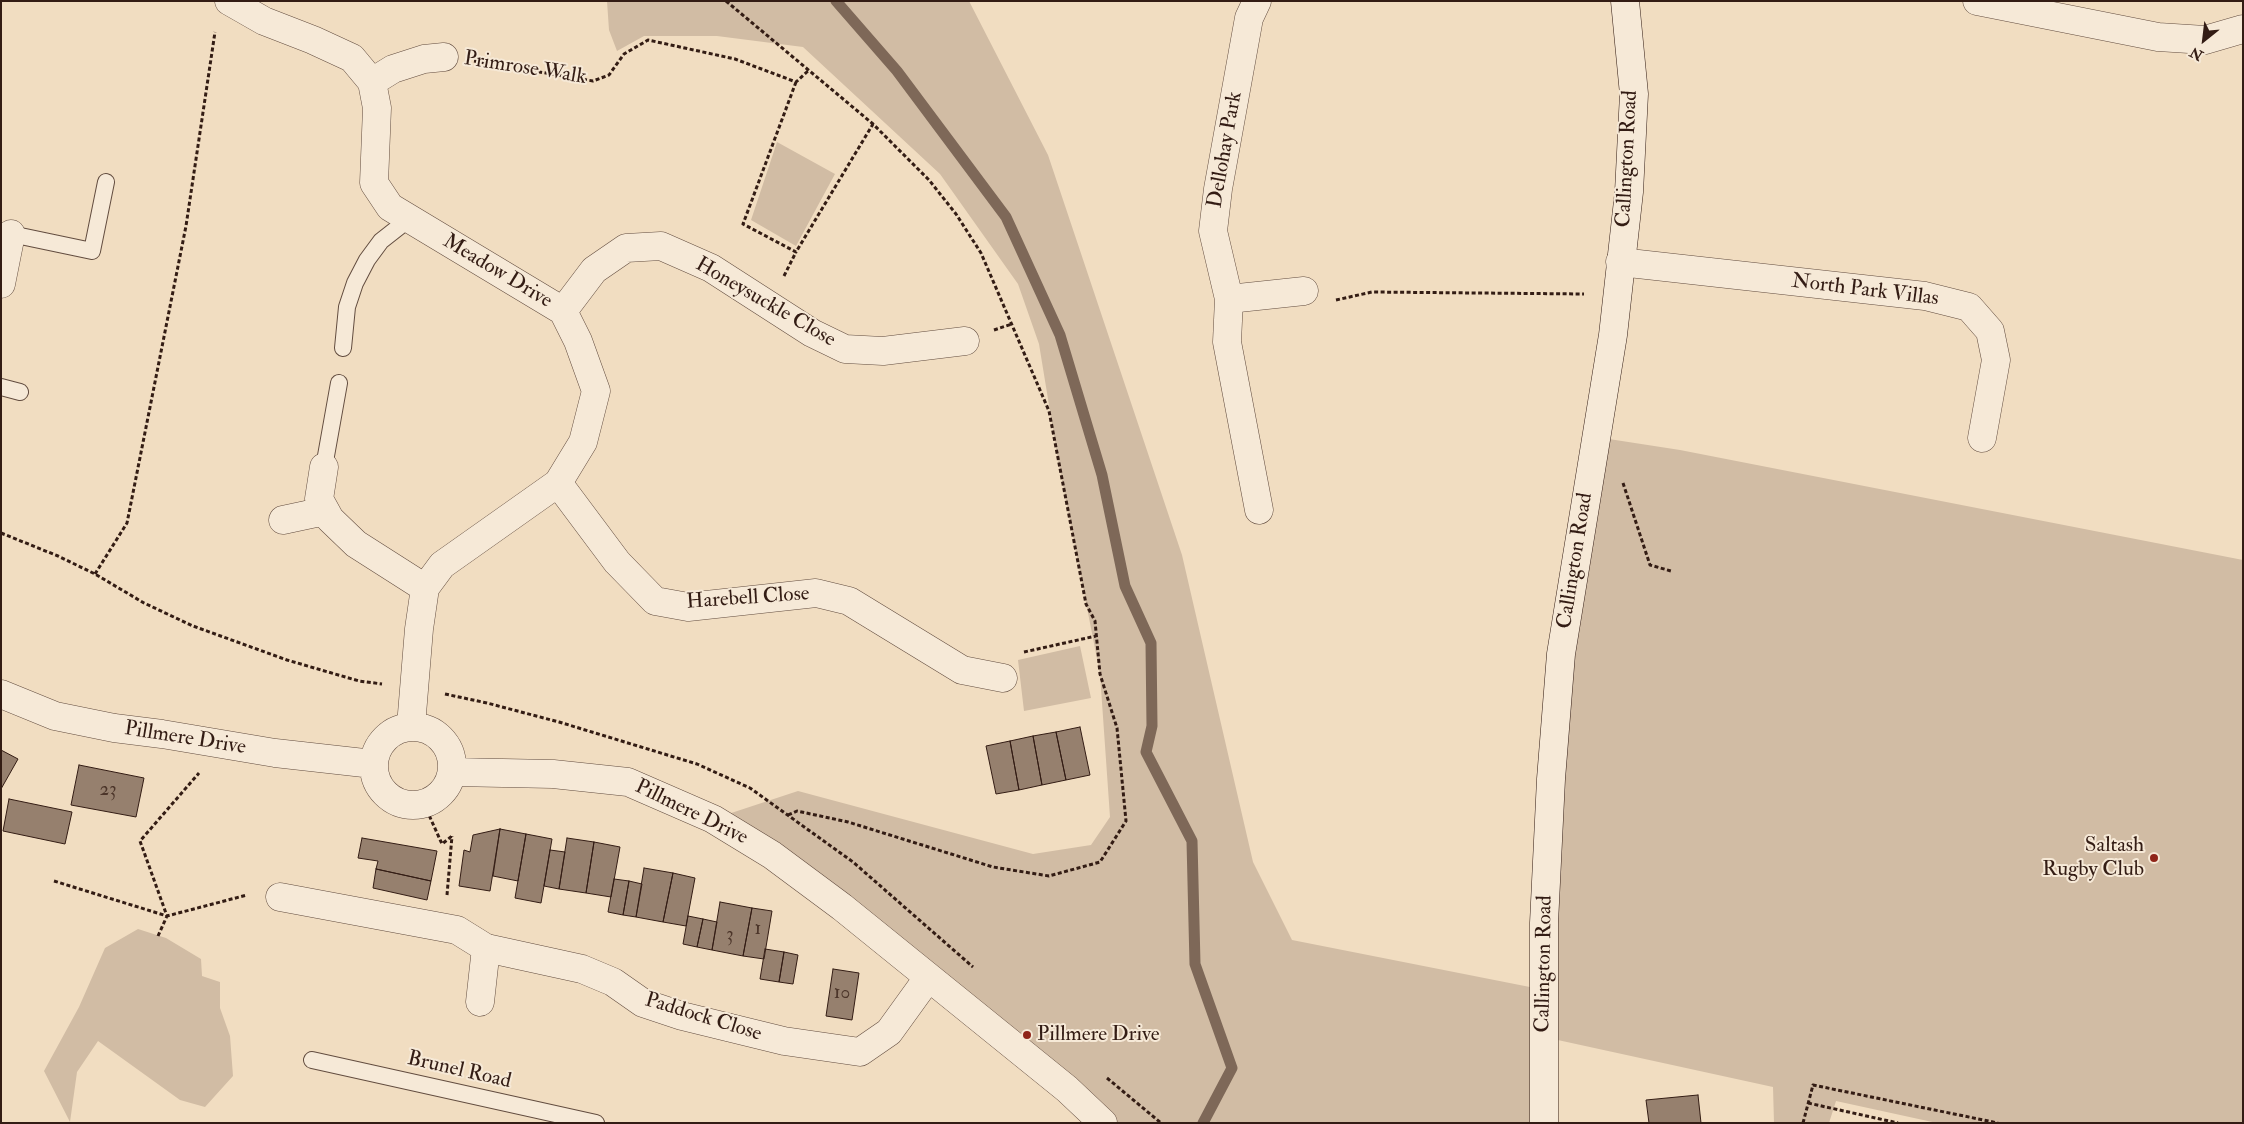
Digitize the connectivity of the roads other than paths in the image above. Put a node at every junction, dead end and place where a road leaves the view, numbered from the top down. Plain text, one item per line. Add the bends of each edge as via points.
1 (1257, 1) edge
2 (1625, 1) edge
3 (1977, 1) edge
4 (230, 2) edge
5 (2243, 29) edge
6 (444, 57) road end
7 (372, 82) junction
8 (106, 182) dead end
9 (409, 219) junction
10 (10, 234) joint
11 (1620, 262) junction
12 (1, 284) edge
13 (1304, 291) road end
14 (1229, 299) junction
15 (563, 311) junction
16 (965, 341) dead end
17 (343, 348) dead end
18 (339, 383) dead end
19 (1, 387) edge
20 (20, 392) dead end
21 (1982, 438) dead end
22 (324, 467) joint
23 (558, 483) junction
24 (1259, 510) dead end
25 (326, 511) junction
26 (283, 520) dead end
27 (425, 588) junction
28 (1003, 678) road end
29 (1, 694) edge
30 (410, 726) junction
31 (373, 764) junction
32 (453, 772) junction
33 (280, 897) road end
34 (486, 948) junction
35 (928, 978) junction
36 (480, 1002) dead end
37 (312, 1060) dead end
38 (596, 1123) edge
39 (1103, 1123) edge
40 (1544, 1123) edge

1 - 14 street, Dellohay Park via 1249,18 1213,231
2 - 11 street, Callington Road via 1634,94 1629,192
3 - 5 street via 2158,37 2205,40
4 - 7 street, Meadow Drive via 264,21 352,58
6 - 7 street, Primrose Walk via 424,59 393,69
7 - 9 street, Meadow Drive via 378,108 374,183 390,207
8 - 10 lane via 92,251
9 - 15 street, Meadow Drive
9 - 17 lane via 381,241 355,283 347,307
10 - 12 street
11 - 21 street, North Park Villas via 1925,296 1969,307 1990,331 1996,360
11 - 40 street, Callington Road via 1613,335 1562,654 1551,779 1544,923
13 - 14 street
14 - 24 street, Dellohay Park via 1227,342
15 - 16 street, Honeysuckle Close via 594,270 626,248 662,246 711,268 812,333 844,349 883,351
15 - 23 street, Meadow Drive via 596,391 583,442
18 - 22 lane
19 - 20 lane
22 - 25 street via 319,499
23 - 27 street, Meadow Drive via 442,565
23 - 28 street, Harebell Close via 618,562 655,601 688,607 816,593 849,601 962,670
25 - 26 street
25 - 27 street via 356,544
27 - 30 street
29 - 31 street, Pillmere Drive via 55,716 114,728 275,753
30 - 31 street via 399,728 385,738 378,747
30 - 32 street via 433,731 446,743 451,752
31 - 32 street via 376,779 384,793 407,806 433,800 445,790
32 - 35 street, Pillmere Drive via 552,774 628,782 713,819 772,854
33 - 34 street, Paddock Close via 457,930
34 - 35 street, Paddock Close via 582,969 613,982 643,1003 682,1016 784,1041 860,1052 889,1032
34 - 36 street
35 - 39 street, Pillmere Drive via 1067,1089
37 - 38 lane, Brunel Road

